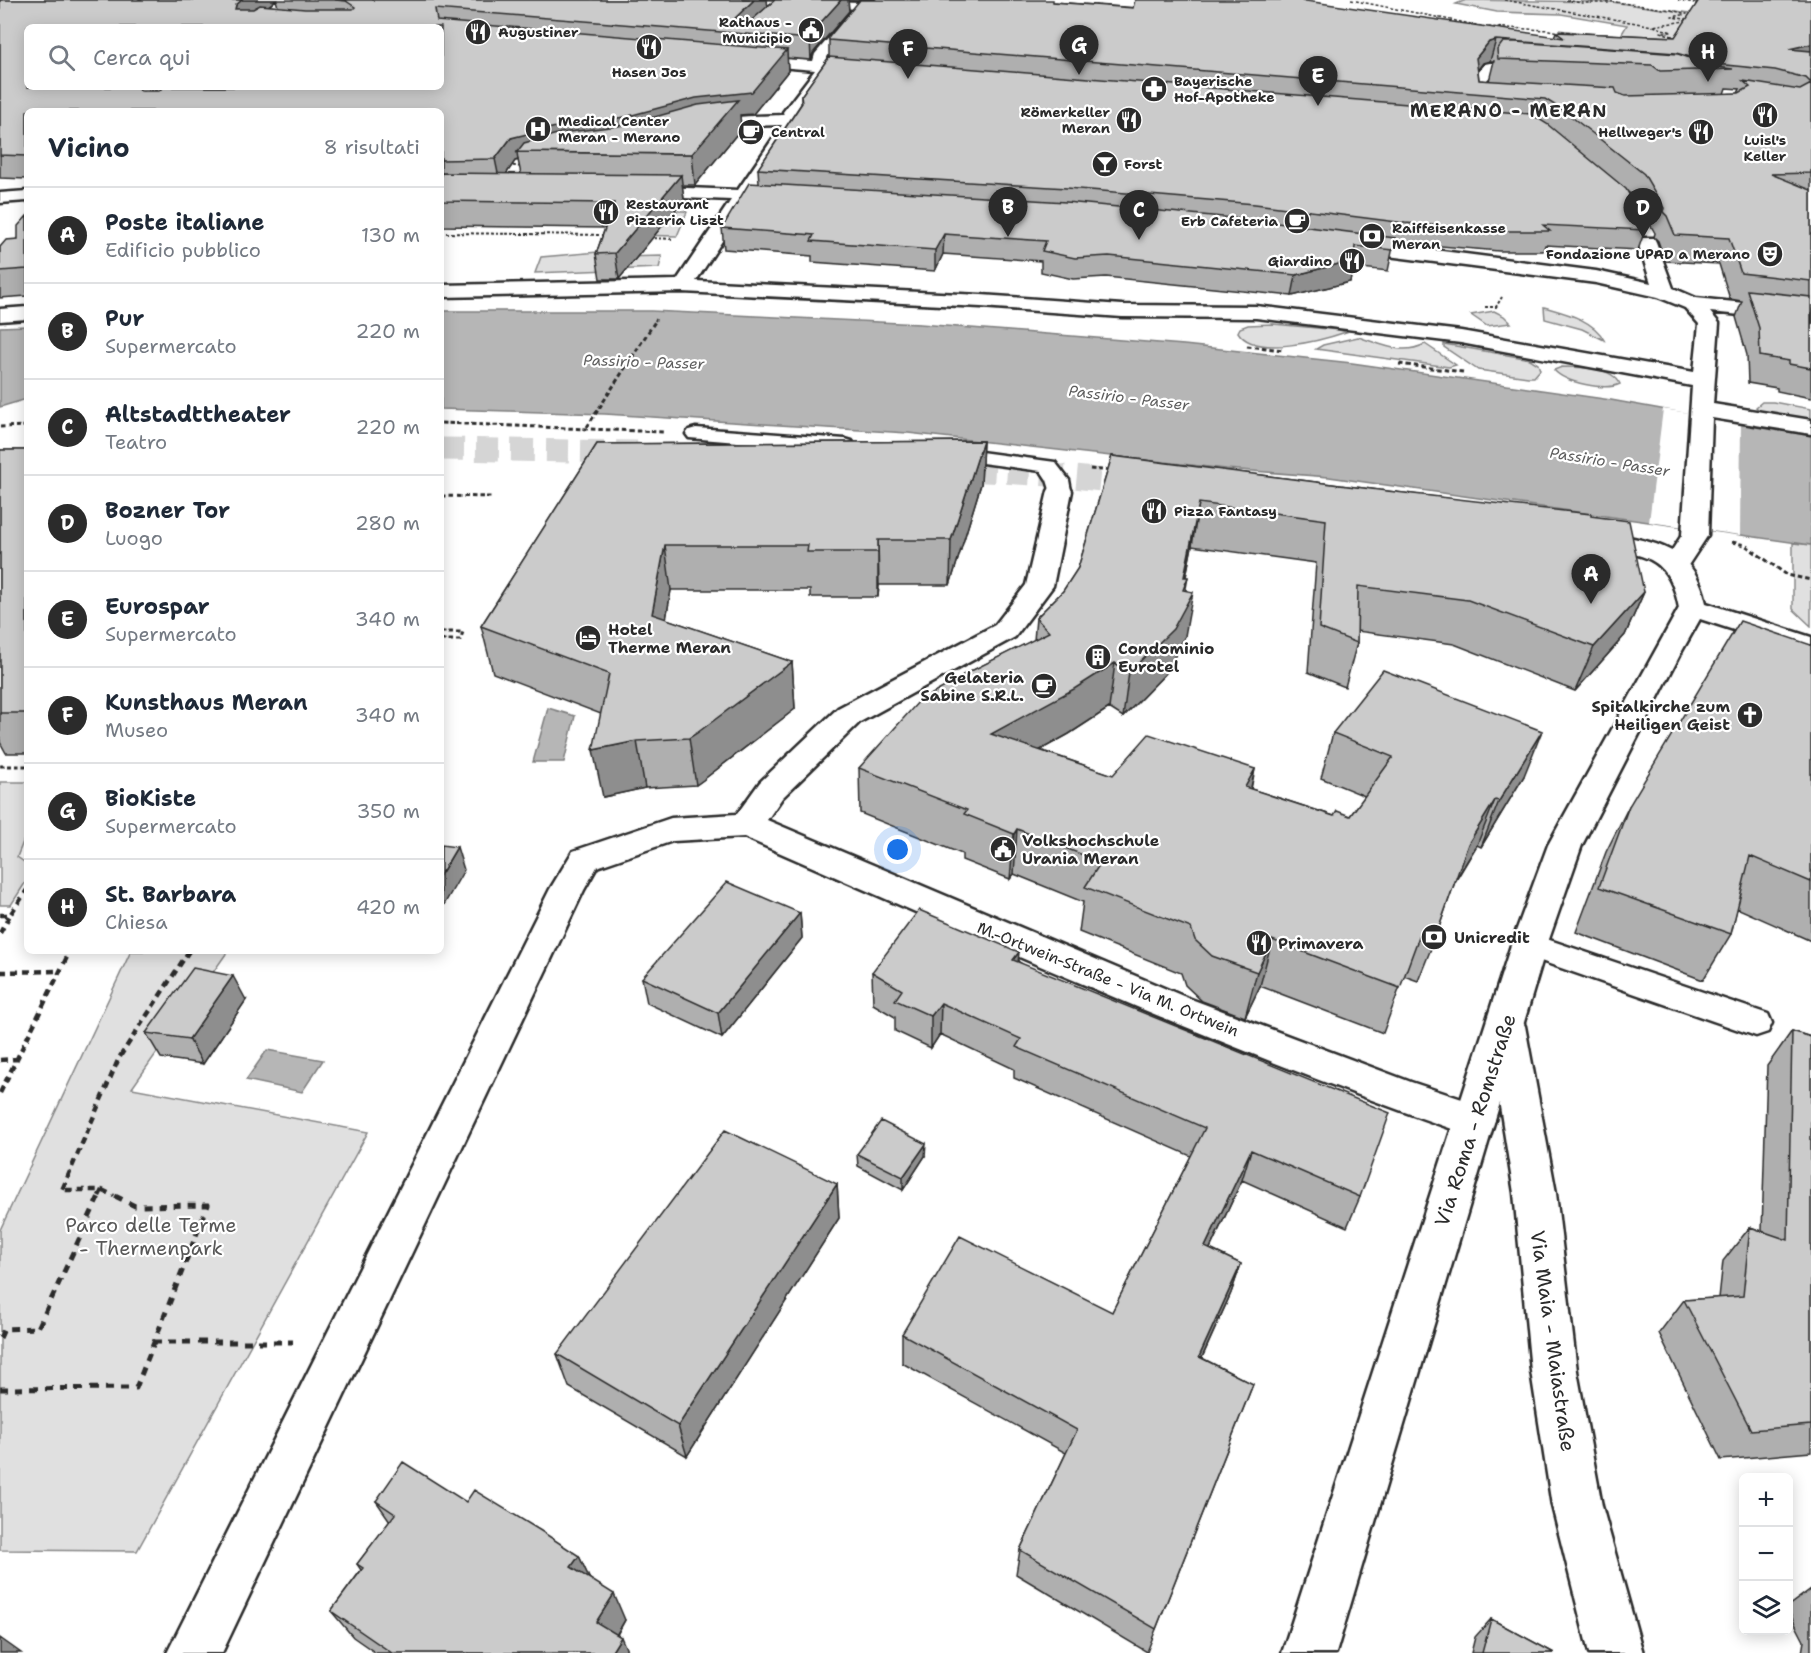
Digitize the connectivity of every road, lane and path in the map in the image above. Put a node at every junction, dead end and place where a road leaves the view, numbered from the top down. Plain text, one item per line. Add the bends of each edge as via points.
1 (748, 0) edge
2 (1351, 0) edge
3 (1504, 0) edge
4 (1566, 0) edge
5 (1601, 0) edge
6 (1678, 0) edge
7 (783, 3) junction
8 (864, 3) edge
9 (1619, 3) junction
10 (1701, 4) edge
11 (1671, 10) junction
12 (1692, 12) edge
13 (765, 18) edge
14 (1653, 26) junction
15 (1549, 30) junction
16 (1582, 33) edge
17 (1569, 35) edge
18 (1666, 37) edge
19 (722, 58) edge
20 (822, 66) junction
21 (1553, 70) edge
22 (887, 71) edge
23 (1521, 99) edge
24 (793, 120) junction
25 (675, 134) edge
26 (499, 164) edge
27 (522, 167) edge
28 (625, 191) edge
29 (744, 195) junction
30 (801, 198) edge
31 (24, 199) edge
32 (0, 203) edge
33 (444, 233) edge
34 (1644, 234) edge
35 (611, 235) edge
36 (642, 238) edge
37 (679, 239) dead end
38 (1333, 243) edge
39 (683, 285) junction
40 (444, 291) edge
41 (1664, 292) junction
42 (1692, 304) junction
43 (1199, 311) junction
44 (24, 313) edge
45 (0, 315) edge
46 (1811, 316) edge
47 (656, 319) dead end
48 (1287, 351) dead end
49 (1392, 363) dead end
50 (1463, 372) dead end
51 (1704, 381) junction
52 (1702, 412) junction
53 (444, 423) edge
54 (24, 426) edge
55 (1811, 426) edge
56 (0, 427) edge
57 (587, 427) junction
58 (696, 434) joint
59 (868, 447) edge
60 (925, 451) edge
61 (1117, 471) edge
62 (1054, 478) junction
63 (444, 496) edge
64 (491, 497) dead end
65 (1562, 534) edge
66 (1744, 545) dead end
67 (1676, 564) junction
68 (1811, 580) edge
69 (1693, 608) junction
70 (444, 632) edge
71 (444, 640) edge
72 (1811, 646) edge
73 (0, 766) edge
74 (24, 766) edge
75 (747, 825) junction
76 (24, 894) edge
77 (0, 915) edge
78 (10, 915) junction
79 (0, 933) edge
80 (1529, 945) junction
81 (68, 954) edge
82 (187, 954) edge
83 (60, 971) junction
84 (0, 972) edge
85 (1756, 1023) dead end
86 (1506, 1026) junction
87 (17, 1059) junction
88 (0, 1060) edge
89 (0, 1093) edge
90 (1475, 1120) junction
91 (102, 1190) junction
92 (0, 1338) edge
93 (348, 1341) junction
94 (153, 1342) junction
95 (0, 1389) edge
96 (194, 1653) edge
97 (1309, 1653) edge
98 (1616, 1653) edge

1 - 7 lane
2 - 15 path via 1486,27
3 - 14 path
4 - 9 path
5 - 9 path
6 - 10 path
7 - 8 lane
7 - 13 lane
8 - 20 street via 820,57
9 - 11 path
11 - 12 path
11 - 14 path via 1687,14 1672,17 1691,20
14 - 18 path via 1672,32 1661,32 1675,37
15 - 16 path
15 - 17 path
19 - 20 street
20 - 22 street
20 - 24 street via 791,112
21 - 23 street via 1490,67 1479,81 1480,97
24 - 25 street via 746,121
24 - 29 street
26 - 27 path
28 - 29 street
29 - 30 street
29 - 39 street
31 - 32 street via 14,204
33 - 35 path
34 - 41 street via 1663,264
36 - 37 path
38 - 41 street via 1596,277
39 - 40 street
39 - 43 street via 1122,311
41 - 42 street
42 - 46 street
42 - 51 street via 1709,323
43 - 48 path via 1225,344
43 - 51 street via 1256,312 1422,331
44 - 45 street
47 - 57 path
49 - 50 path
51 - 52 street
52 - 55 street
52 - 67 street via 1695,532
53 - 57 path
54 - 56 path
57 - 58 path
58 - 59 lane
60 - 62 lane
61 - 62 path
62 - 75 street via 1039,586 1005,631 849,715 771,790
63 - 64 path
65 - 67 street via 1646,549
66 - 68 path via 1787,575
67 - 69 street via 1690,584
69 - 72 street
69 - 80 street, Via Roma - Romstraße via 1565,845
70 - 71 path via 463,632 460,640
73 - 74 path
75 - 90 street, M.-Ortwein-Straße - Via M. Ortwein via 1170,1006
75 - 93 street via 671,830 585,859
76 - 78 path
77 - 78 path
78 - 79 path
80 - 85 lane
80 - 86 street, Via Roma - Romstraße
81 - 83 path
82 - 91 path via 119,1058 62,1190
83 - 84 path
83 - 87 path
86 - 90 street, Via Roma - Romstraße
86 - 98 street, Via Maia - Maiastraße via 1534,1193 1554,1371 1577,1506
87 - 88 path
87 - 89 path
90 - 97 street, Via Roma - Romstraße
91 - 92 path via 38,1328 4,1329
91 - 94 path via 135,1206 208,1205
93 - 94 path
93 - 96 street
94 - 95 path via 136,1388

